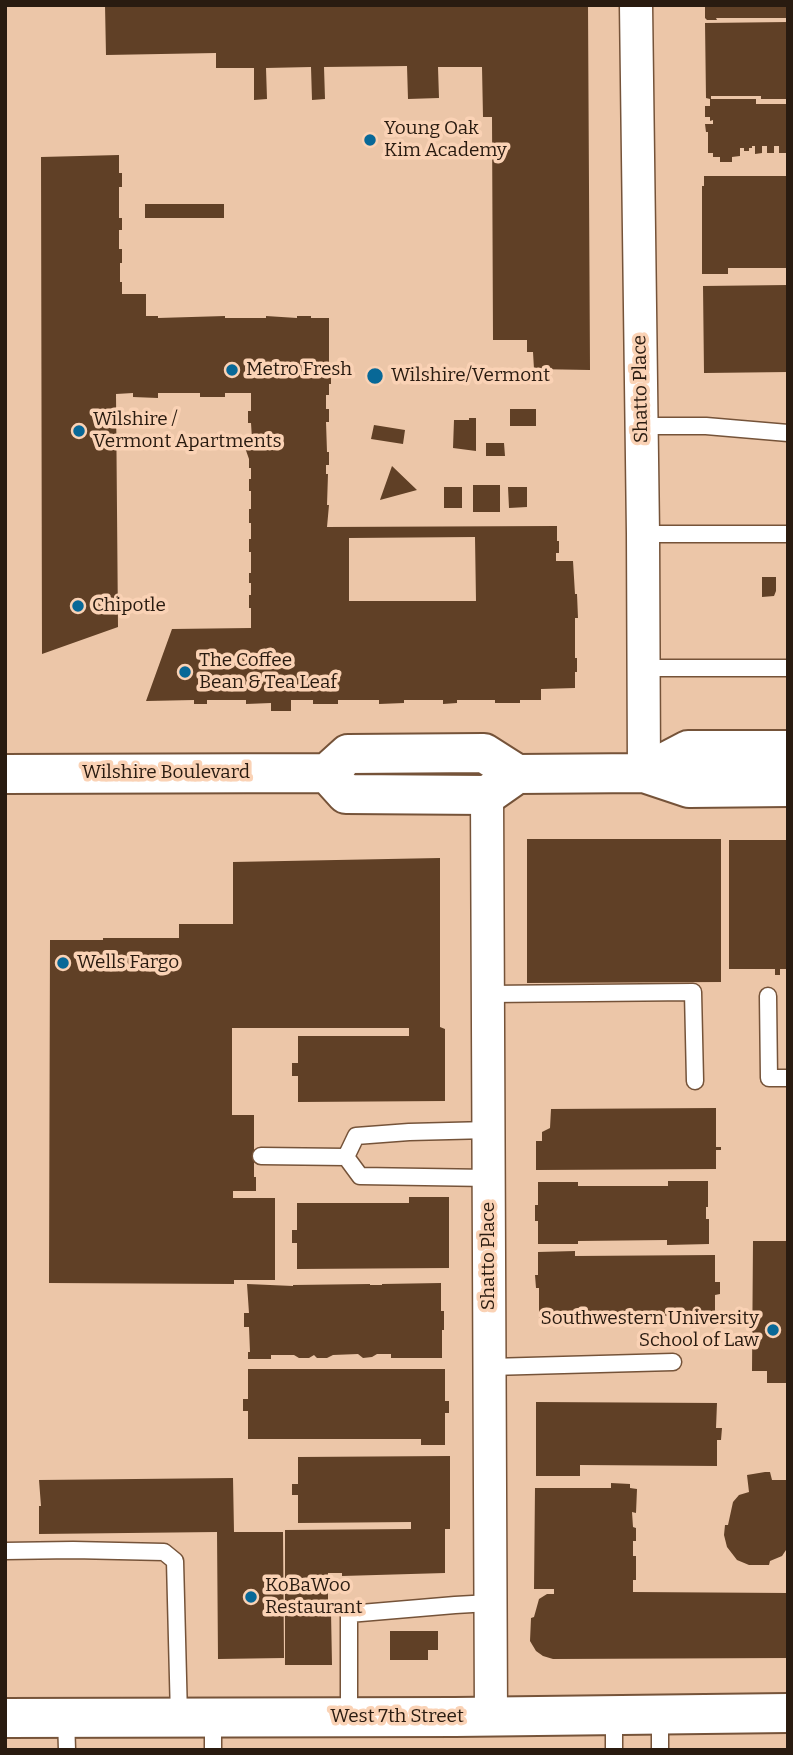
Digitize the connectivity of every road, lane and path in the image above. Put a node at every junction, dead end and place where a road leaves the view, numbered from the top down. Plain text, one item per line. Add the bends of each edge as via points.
1 (636, 5) edge
2 (641, 426) junction
3 (788, 433) edge
4 (643, 534) junction
5 (788, 534) edge
6 (644, 668) junction
7 (788, 668) edge
8 (788, 750) edge
9 (644, 773) junction
10 (5, 774) edge
11 (502, 785) junction
12 (788, 787) edge
13 (489, 994) junction
14 (768, 996) dead end
15 (788, 1078) edge
16 (695, 1081) dead end
17 (489, 1130) junction
18 (261, 1156) dead end
19 (346, 1157) junction
20 (489, 1178) junction
21 (673, 1362) dead end
22 (489, 1367) junction
23 (5, 1550) edge
24 (490, 1603) junction
25 (788, 1713) edge
26 (491, 1716) junction
27 (349, 1717) junction
28 (5, 1718) edge
29 (201, 1728) edge
30 (614, 1732) edge
31 (660, 1732) edge
32 (67, 1734) edge

1 - 2 street, Shatto Place
2 - 3 lane
2 - 4 street, Shatto Place
4 - 5 lane
4 - 6 street, Shatto Place
6 - 7 lane
6 - 9 street, Shatto Place
8 - 9 main road via 688,750
9 - 11 main road
9 - 12 main road via 689,788
10 - 11 main road, Wilshire Boulevard via 327,773 348,754 484,752
11 - 13 street, Shatto Place
13 - 16 lane via 692,992
13 - 17 street, Shatto Place
14 - 15 lane via 769,1078
17 - 19 lane via 356,1136
17 - 20 street, Shatto Place
18 - 19 lane
19 - 20 lane via 360,1176
20 - 22 street, Shatto Place
21 - 22 lane
22 - 24 street, Shatto Place
23 - 29 lane via 164,1552 175,1561
24 - 26 street, Shatto Place
24 - 27 lane via 349,1614
25 - 31 main road, West 7th Street
26 - 27 main road, West 7th Street
26 - 30 main road, West 7th Street
27 - 29 main road, West 7th Street
28 - 32 main road, West 7th Street
29 - 32 main road, West 7th Street
30 - 31 main road, West 7th Street

